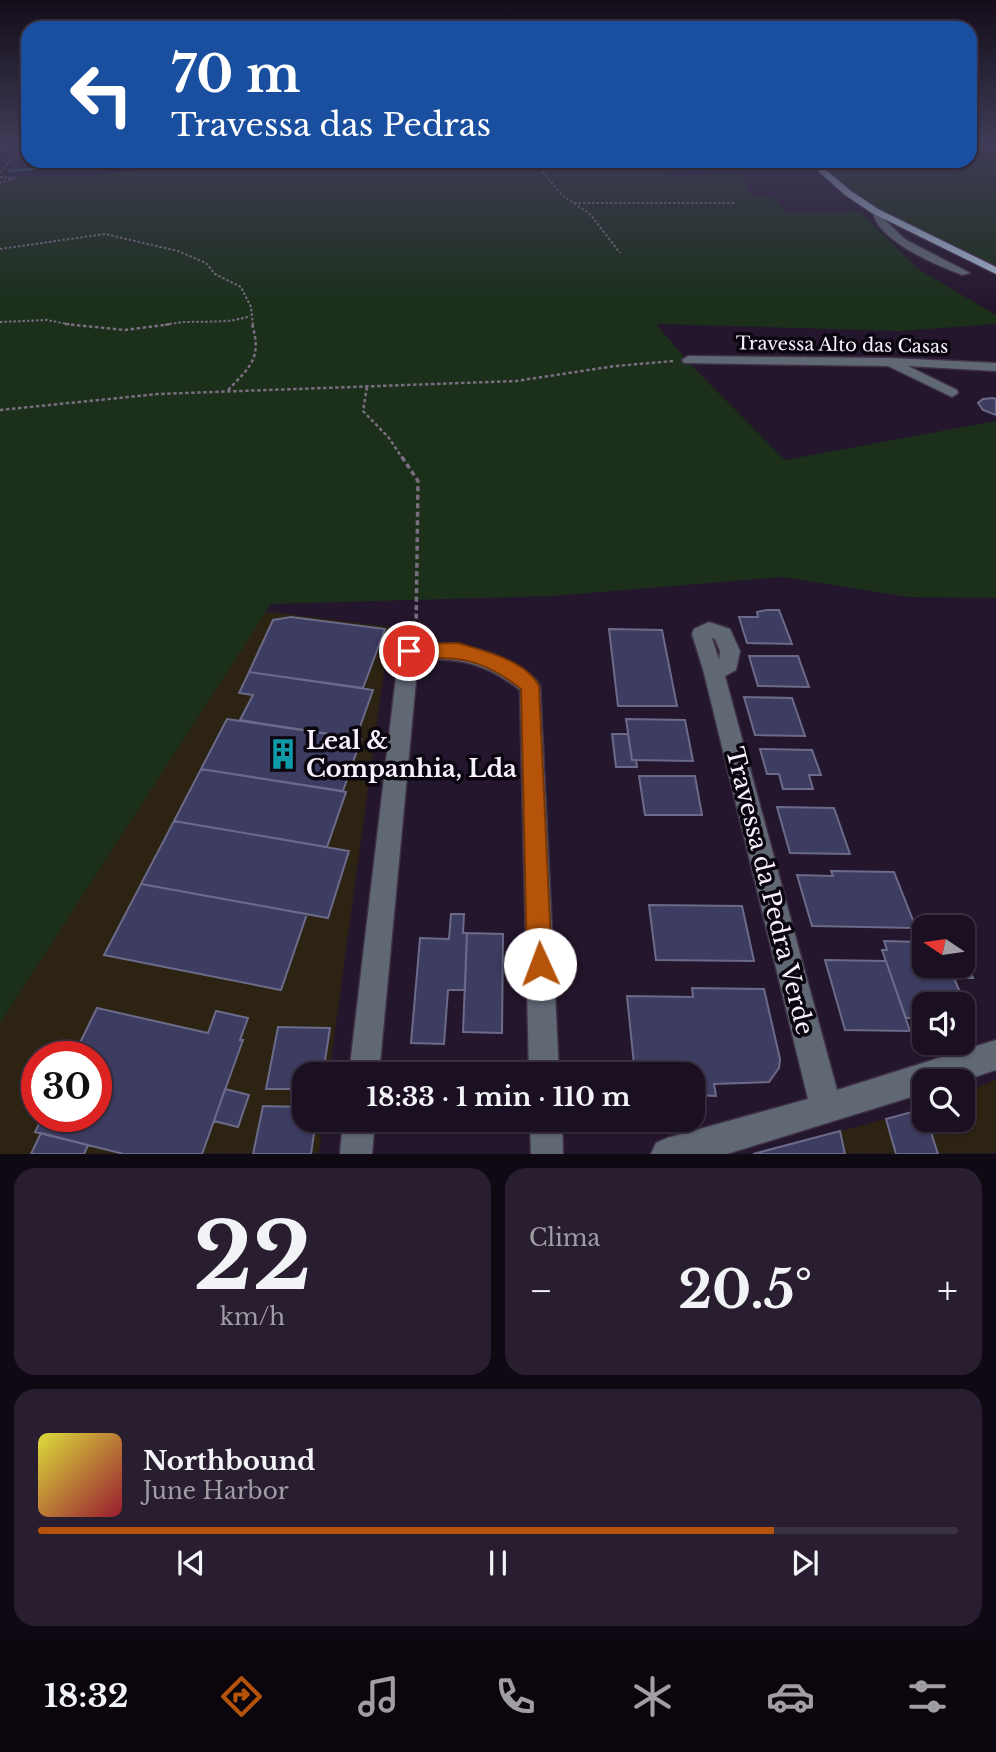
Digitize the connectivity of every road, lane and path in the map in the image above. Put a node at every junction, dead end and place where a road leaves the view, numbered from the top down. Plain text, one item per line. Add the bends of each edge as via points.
1 (563, 197) edge
2 (853, 197) edge
3 (574, 203) junction
4 (735, 203) dead end
5 (875, 211) junction
6 (0, 249) edge
7 (621, 253) dead end
8 (996, 271) edge
9 (965, 273) dead end
10 (250, 316) junction
11 (0, 322) edge
12 (688, 360) joint
13 (890, 362) junction
14 (996, 367) edge
15 (366, 387) junction
16 (228, 390) junction
17 (952, 393) dead end
18 (0, 410) edge
19 (409, 651) junction
20 (714, 673) dead end
21 (996, 1055) edge
22 (365, 1062) edge
23 (544, 1062) edge
24 (826, 1108) junction
25 (358, 1132) edge
26 (546, 1132) edge
27 (356, 1153) edge
28 (547, 1153) edge
29 (667, 1153) edge

1 - 3 path
2 - 5 main road
3 - 4 path
3 - 7 path via 590,214
5 - 8 main road
5 - 9 street via 886,227 928,258
6 - 10 path via 105,234 178,251 241,287 249,299
10 - 11 path via 125,330 47,320
10 - 16 path via 258,345 252,365
12 - 13 street, Travessa Alto das Casas
12 - 15 path via 516,381
13 - 14 street, Travessa Alto das Casas
13 - 17 street
15 - 16 path
15 - 19 path via 363,411 389,438 418,481 416,638
16 - 18 path
19 - 22 street
19 - 23 street via 458,650 505,667 530,686
20 - 24 street, Travessa da Pedra Verde
21 - 24 street
24 - 29 street
25 - 27 street
26 - 28 street

